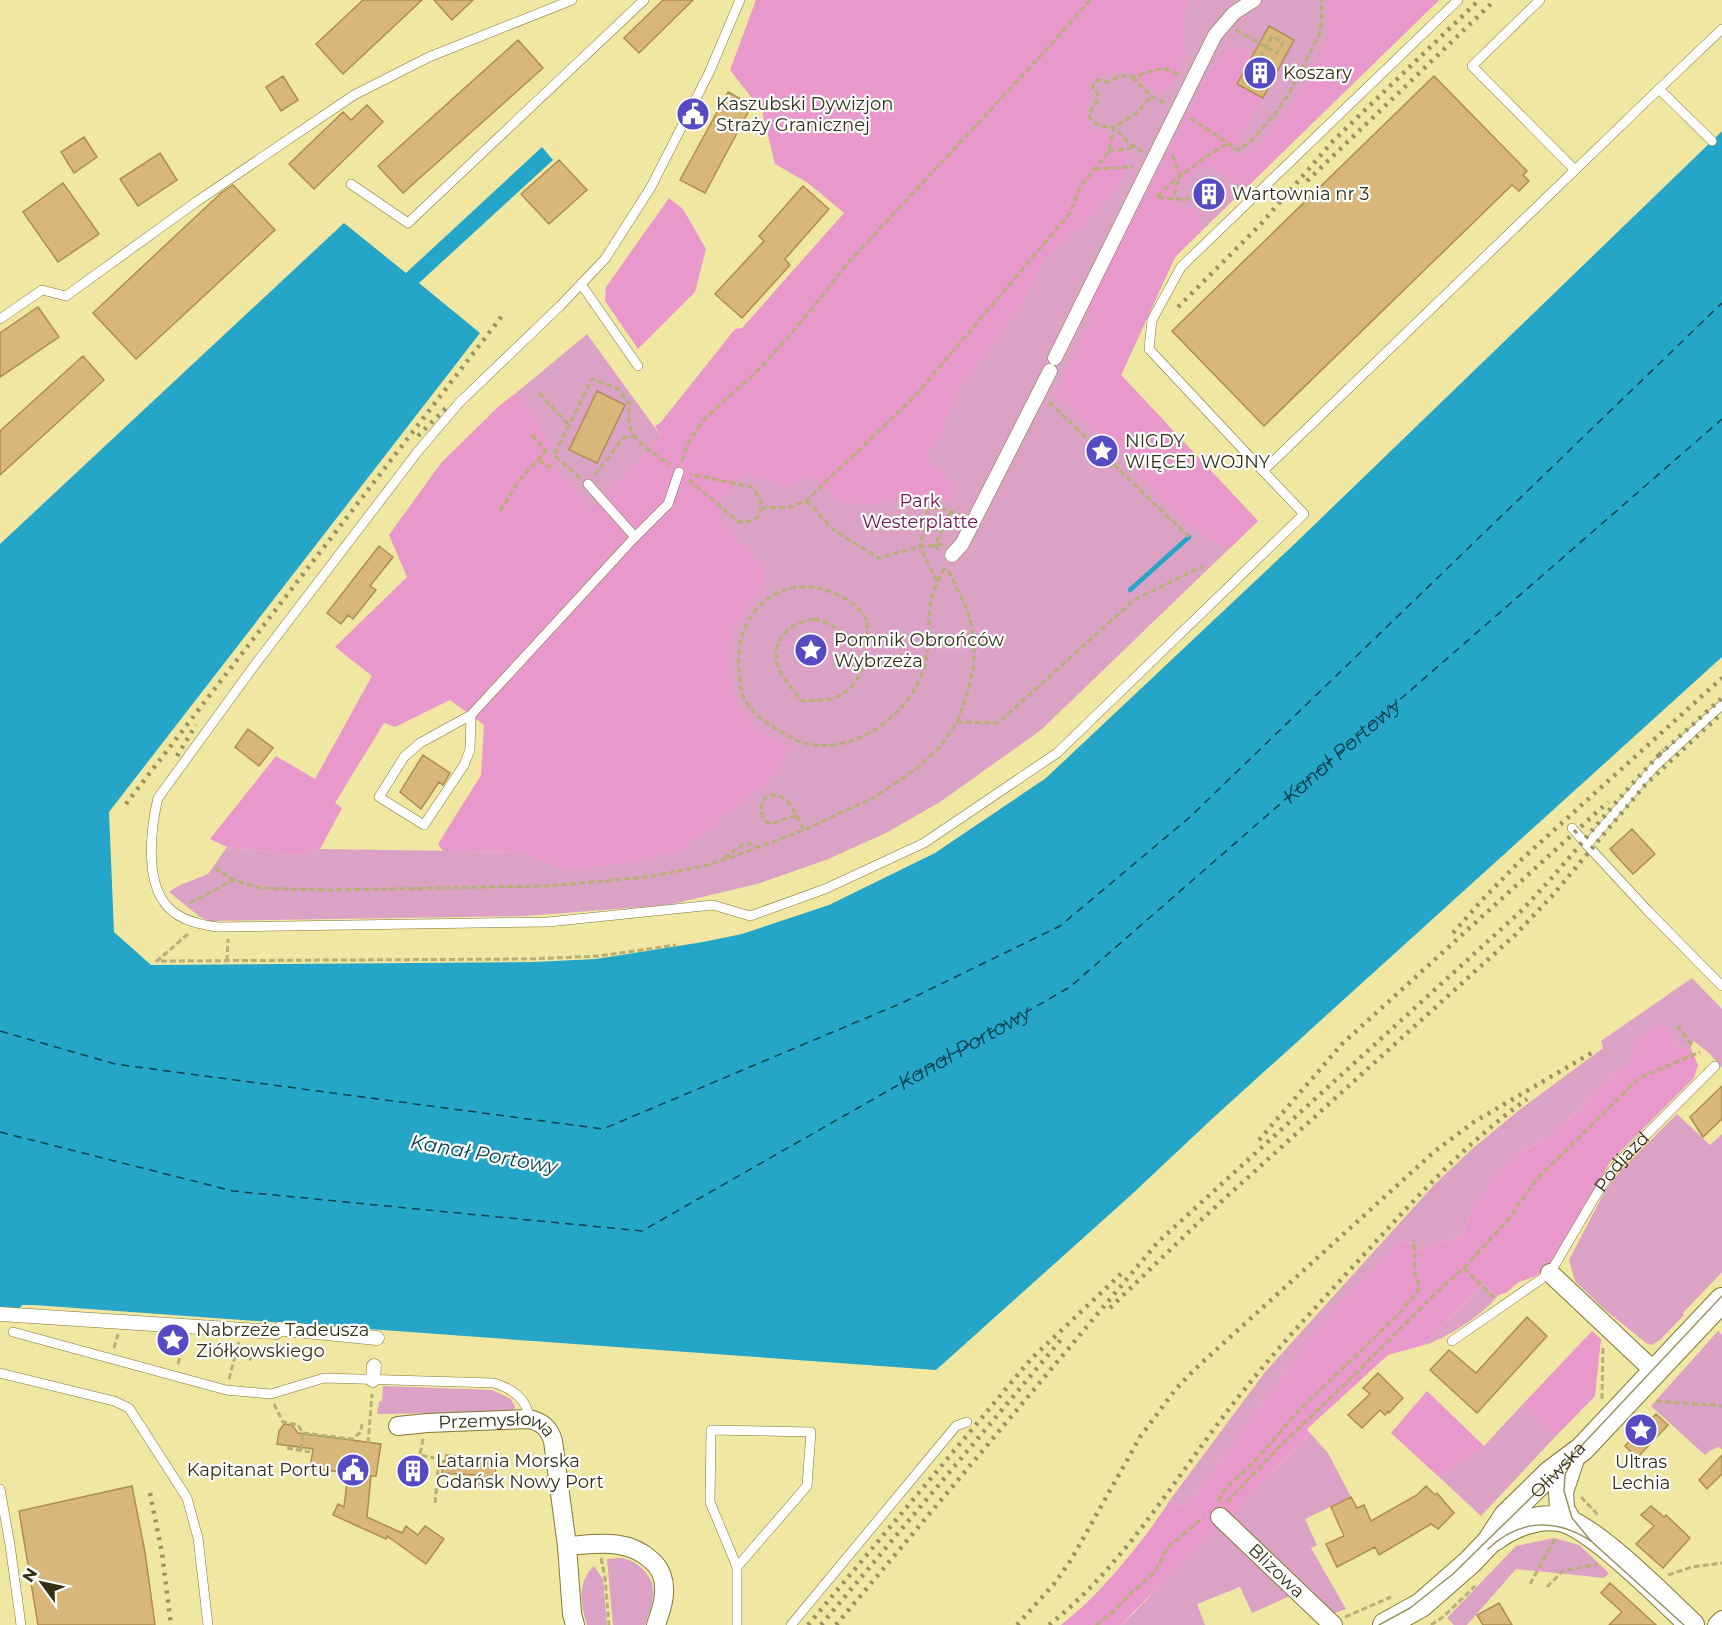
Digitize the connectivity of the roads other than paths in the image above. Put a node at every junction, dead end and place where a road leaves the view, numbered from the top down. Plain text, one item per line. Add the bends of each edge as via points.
1 (572, 0) edge
2 (644, 0) edge
3 (740, 0) edge
4 (1254, 0) edge
5 (1458, 0) edge
6 (1540, 0) edge
7 (1722, 29) edge
8 (1659, 89) junction
9 (1712, 141) dead end
10 (1575, 170) junction
11 (351, 183) dead end
12 (582, 284) junction
13 (0, 319) edge
14 (638, 366) dead end
15 (1263, 471) junction
16 (679, 472) road end
17 (588, 484) road end
18 (635, 537) junction
19 (946, 559) road end
20 (1722, 705) edge
21 (471, 715) junction
22 (1572, 828) dead end
23 (1587, 845) junction
24 (1722, 986) edge
25 (1715, 1066) dead end
26 (1550, 1273) junction
27 (1719, 1309) edge
28 (0, 1314) edge
29 (13, 1332) dead end
30 (376, 1338) dead end
31 (1452, 1341) dead end
32 (1655, 1372) junction
33 (0, 1373) edge
34 (529, 1419) junction
35 (966, 1422) dead end
36 (398, 1426) dead end
37 (1573, 1456) junction
38 (0, 1490) edge
39 (1217, 1510) road end
40 (1569, 1521) junction
41 (1490, 1542) junction
42 (567, 1546) junction
43 (737, 1566) junction
44 (1722, 1620) edge
45 (1332, 1624) edge
46 (1390, 1624) edge
47 (21, 1625) edge
48 (208, 1625) edge
49 (575, 1625) edge
50 (656, 1625) edge
51 (737, 1625) edge
52 (791, 1625) edge
53 (1692, 1625) edge
54 (1717, 1625) edge

1 - 13 lane via 429,57 354,95 66,296 42,290
2 - 11 lane via 408,223
3 - 12 lane via 709,73 651,187 605,259
4 - 19 street via 1234,13 1220,29 974,521 962,544
5 - 15 lane via 1181,267 1152,320 1149,349
6 - 10 lane via 1472,66
7 - 8 lane
8 - 9 lane
8 - 10 lane
10 - 15 lane
12 - 14 lane
12 - 15 lane via 459,403 419,450 158,798 151,858 161,897 177,914 198,925 228,927 548,922 713,905 750,916 825,889 924,843 1057,753 1304,514
16 - 18 lane via 668,504
17 - 18 lane
18 - 21 lane
20 - 23 lane via 1655,766
21 - 21 lane via 420,743 404,757 379,797 424,825 464,765 470,750
22 - 23 lane
23 - 24 lane
25 - 26 lane, Podjazd via 1618,1163
26 - 31 lane, Podjazd
26 - 32 street
27 - 32 street, Oliwska
28 - 30 street
29 - 34 lane via 226,1390 271,1394 324,1378 374,1373 494,1383 514,1392 524,1403
32 - 37 street, Oliwska
33 - 48 lane via 129,1408 187,1498 198,1538
34 - 36 street, Przemysłowa
34 - 42 street, Przemysłowa via 544,1426 553,1441
35 - 52 lane via 957,1426
37 - 40 street via 1561,1492 1562,1509
37 - 41 street, Oliwska via 1506,1516
38 - 47 lane
39 - 45 street, Blizowa
40 - 41 street via 1547,1518 1519,1524
40 - 53 street via 1599,1541
41 - 46 street, Oliwska via 1439,1591
42 - 49 street, Przemysłowa
42 - 50 street via 619,1544 646,1555 664,1579
43 - 43 lane via 807,1486 811,1432 711,1430 710,1502
43 - 51 lane
44 - 54 street

